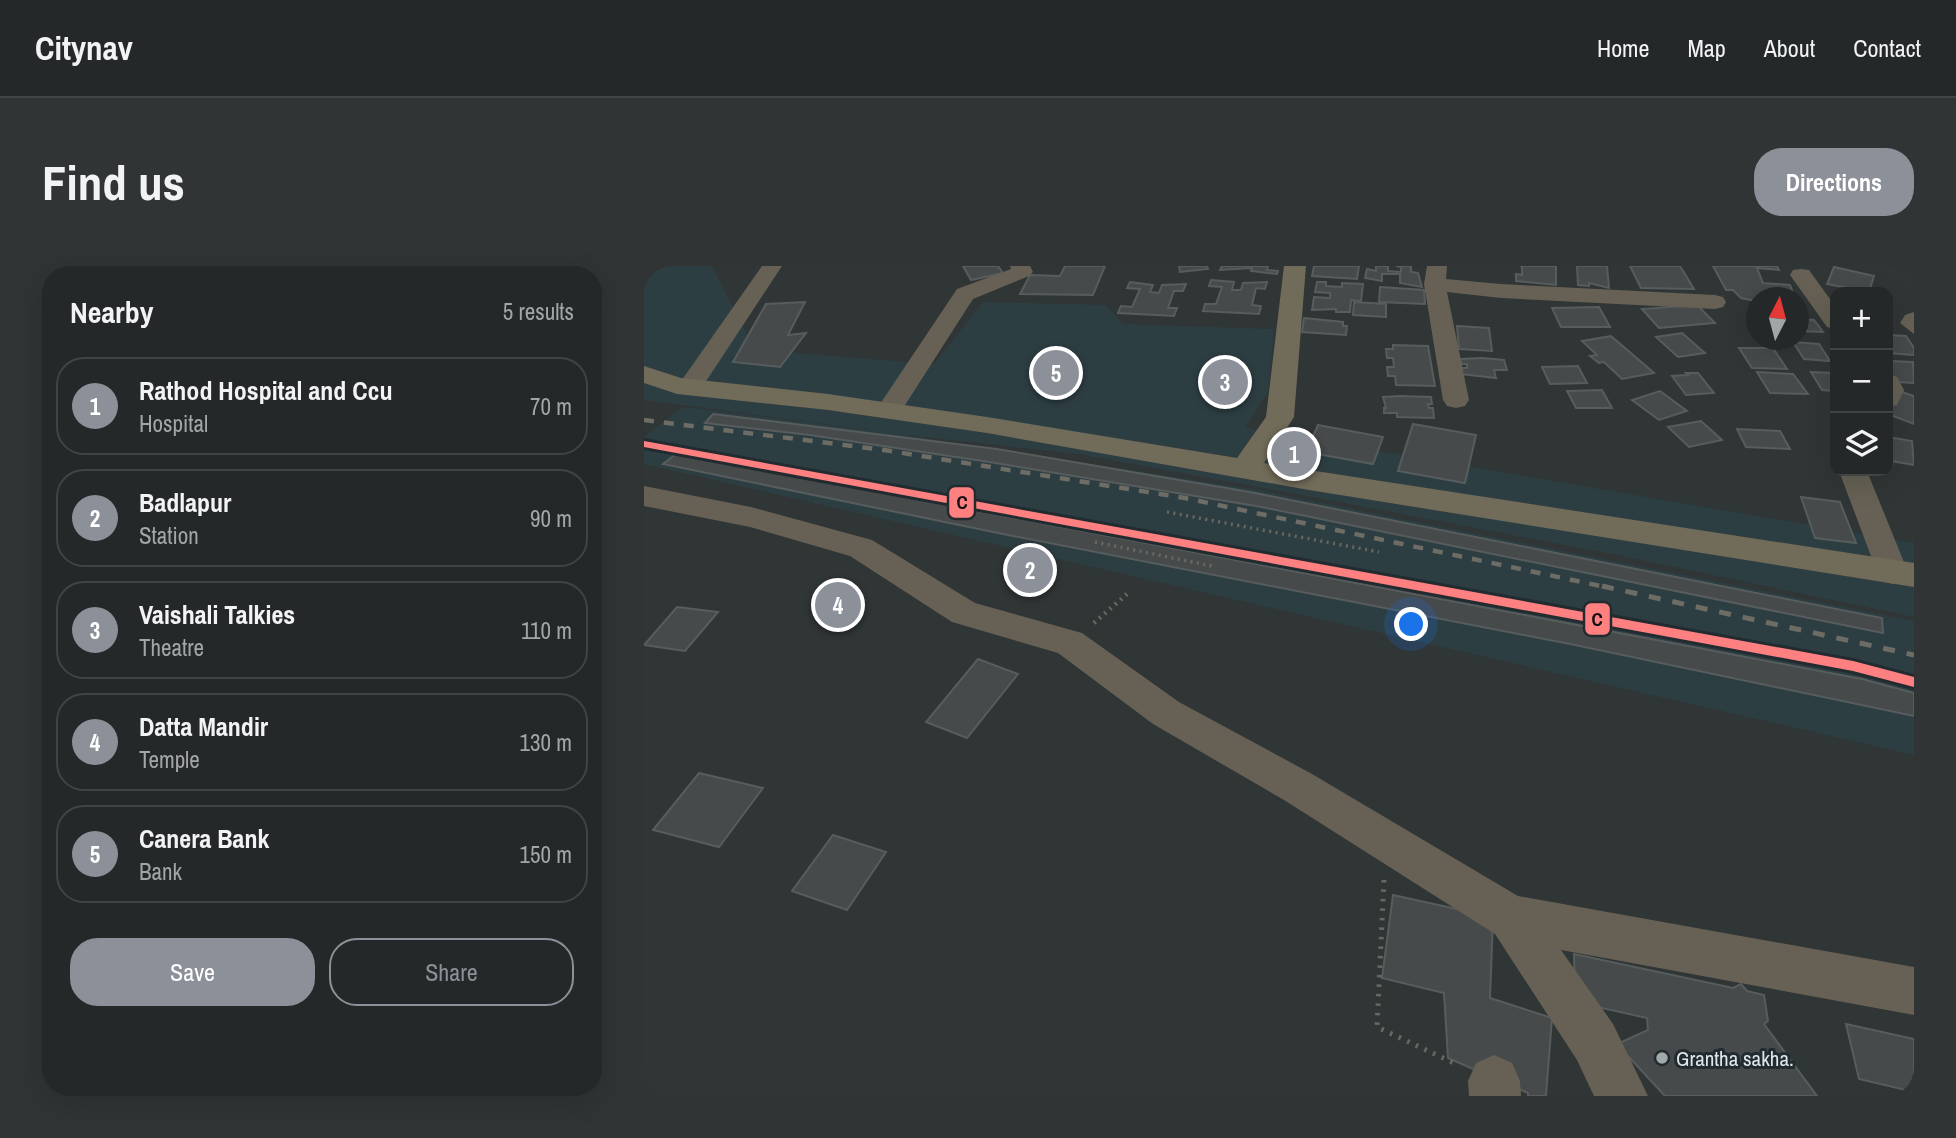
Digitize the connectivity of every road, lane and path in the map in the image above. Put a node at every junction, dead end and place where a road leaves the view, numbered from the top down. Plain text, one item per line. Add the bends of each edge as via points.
1 (772, 266) edge
2 (1020, 266) edge
3 (1295, 266) edge
4 (1436, 275) edge
5 (1801, 275) dead end
6 (1715, 302) dead end
7 (1830, 315) edge
8 (1914, 316) edge
9 (1914, 330) edge
10 (644, 374) edge
11 (690, 387) junction
12 (1456, 400) dead end
13 (889, 410) junction
14 (1245, 468) junction
15 (1855, 476) edge
16 (644, 496) edge
17 (1167, 512) dead end
18 (1095, 542) dead end
19 (1378, 552) dead end
20 (1212, 566) dead end
21 (1903, 574) edge
22 (1127, 594) dead end
23 (1070, 643) junction
24 (1384, 880) dead end
25 (1511, 918) junction
26 (1914, 991) edge
27 (1494, 1089) edge
28 (1622, 1096) edge

1 - 11 street
2 - 13 street via 1022,272 965,294
3 - 14 main road via 1280,417
4 - 6 street via 1501,291
4 - 12 street
5 - 7 street
8 - 9 lane via 1906,323
10 - 11 main road
11 - 13 main road
13 - 14 main road
14 - 21 main road
15 - 21 street
16 - 23 street via 751,517 861,548 964,612
17 - 19 path
18 - 20 path
22 - 23 path
23 - 25 street via 1166,713 1298,787
24 - 27 path via 1377,1027
25 - 26 street
25 - 28 street via 1595,1041

